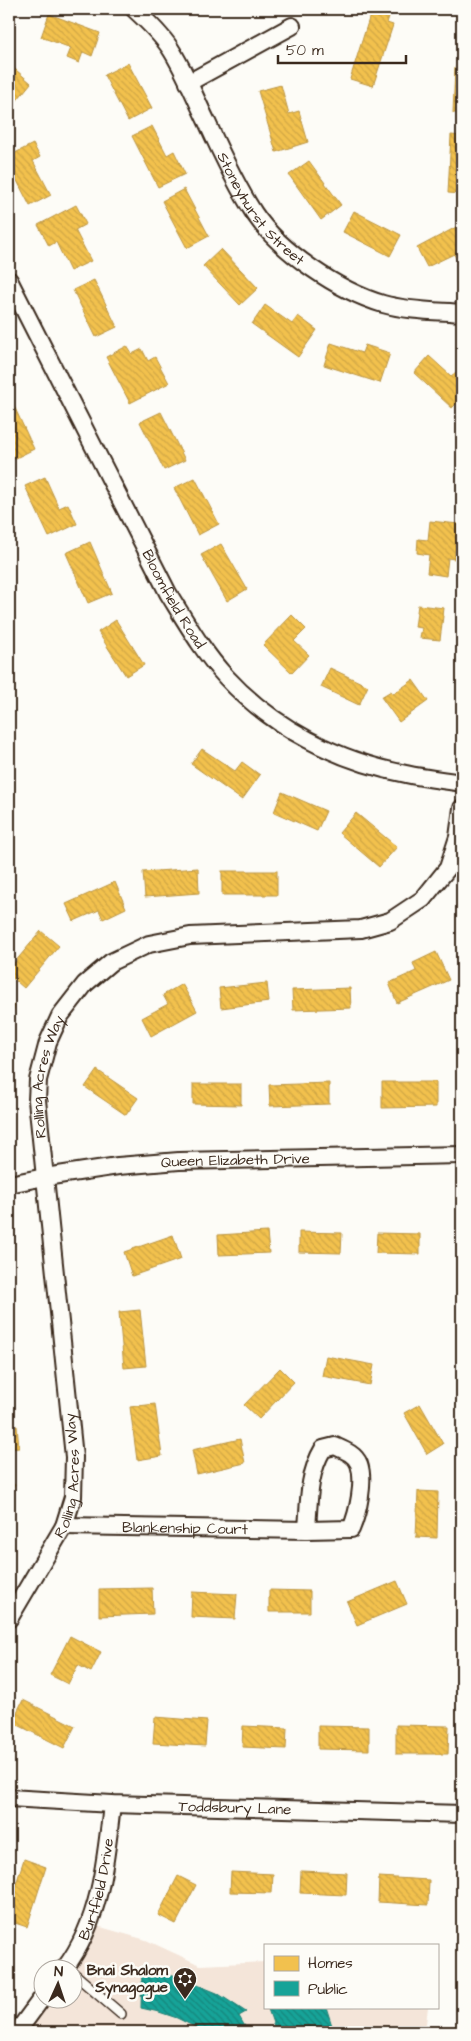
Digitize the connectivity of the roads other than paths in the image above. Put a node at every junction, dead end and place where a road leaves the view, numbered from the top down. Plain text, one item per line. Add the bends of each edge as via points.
1 (134, 9) edge
2 (292, 26) dead end
3 (188, 83) junction
4 (9, 280) edge
5 (462, 313) edge
6 (462, 783) edge
7 (462, 808) edge
8 (462, 1155) edge
9 (45, 1176) junction
10 (9, 1184) edge
11 (64, 1526) junction
12 (307, 1530) junction
13 (9, 1619) edge
14 (9, 1798) edge
15 (112, 1804) junction
16 (462, 1814) edge
17 (73, 1958) edge
18 (82, 1981) edge
19 (35, 2008) edge
20 (121, 2014) dead end
21 (17, 2032) edge

1 - 3 street, Stoneyhurst Street via 169,47
2 - 3 street
3 - 5 street, Stoneyhurst Street via 255,214 303,263 340,286 383,304
4 - 6 street, Bloomfield Road via 168,593 197,641 226,677 269,716 313,742 404,774
7 - 9 street, Rolling Acres Way via 458,837 448,868 423,899 390,921 360,929 190,936 149,944 111,962 85,984 60,1016 48,1042 38,1080
8 - 9 street, Queen Elizabeth Drive via 179,1161
9 - 10 street, Queen Elizabeth Drive
9 - 11 street, Rolling Acres Way via 74,1457 73,1497
11 - 12 street, Blankenship Court
11 - 13 street, Rolling Acres Way
12 - 12 street, Blankenship Court via 350,1529 359,1502 359,1463 350,1452 335,1446 323,1450 315,1462 310,1483
14 - 15 street, Toddsbury Lane
15 - 16 street, Toddsbury Lane
15 - 17 street, Burtfield Drive via 100,1888 90,1924
18 - 20 lane
19 - 21 street

